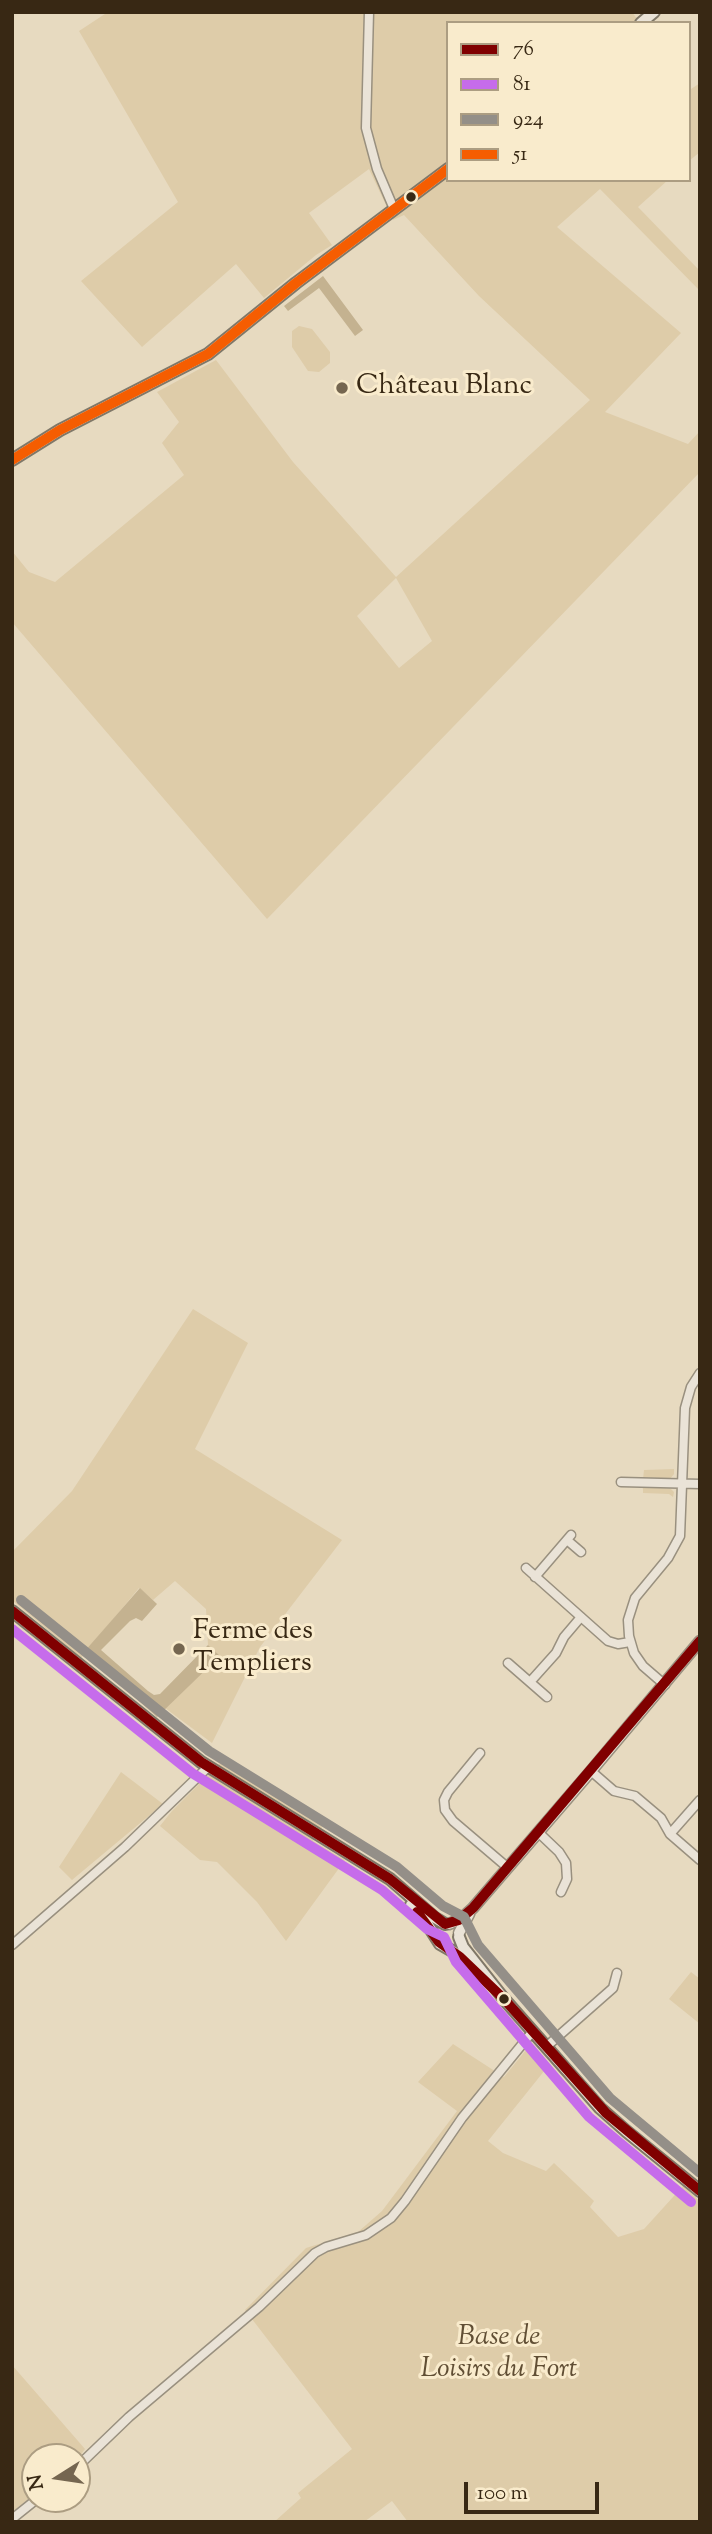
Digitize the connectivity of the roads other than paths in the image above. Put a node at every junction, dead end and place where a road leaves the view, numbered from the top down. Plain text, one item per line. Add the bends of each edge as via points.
1 (369, 12) edge
2 (446, 170) edge
3 (394, 209) junction
4 (12, 460) edge
5 (700, 1373) edge
6 (621, 1482) dead end
7 (683, 1484) junction
8 (700, 1484) edge
9 (582, 1552) dead end
10 (526, 1569) dead end
11 (535, 1577) junction
12 (12, 1611) edge
13 (581, 1617) junction
14 (700, 1641) edge
15 (630, 1642) junction
16 (508, 1663) dead end
17 (530, 1682) junction
18 (664, 1685) junction
19 (547, 1697) dead end
20 (480, 1753) dead end
21 (208, 1767) junction
22 (591, 1771) junction
23 (700, 1800) edge
24 (538, 1832) junction
25 (670, 1834) junction
26 (700, 1860) edge
27 (508, 1867) junction
28 (373, 1870) junction
29 (561, 1892) dead end
30 (473, 1908) junction
31 (447, 1924) junction
32 (459, 1935) junction
33 (442, 1944) junction
34 (12, 1945) edge
35 (617, 1973) dead end
36 (504, 1998) junction
37 (533, 2031) junction
38 (546, 2047) junction
39 (700, 2191) edge
40 (91, 2454) edge

1 - 3 street via 366,128
2 - 3 main road
3 - 4 main road via 208,354 60,429
5 - 7 street via 685,1408
6 - 7 street
7 - 8 street
7 - 15 street via 678,1541 633,1602 628,1620
9 - 11 street via 569,1537
10 - 11 street
11 - 13 street
12 - 21 main road
13 - 15 street via 611,1642
13 - 17 street
14 - 18 street
15 - 18 street via 643,1666
16 - 17 street
17 - 19 street
18 - 22 street
20 - 27 street via 447,1792 445,1810
21 - 28 main road
21 - 34 street
22 - 24 street
22 - 25 street via 614,1791 635,1796 663,1820
23 - 25 street
24 - 27 street
24 - 29 street via 566,1863 567,1880
25 - 26 street
27 - 30 street
28 - 31 main road
28 - 33 main road via 418,1913
30 - 31 street
30 - 32 street
31 - 32 main road
31 - 33 main road via 437,1931
32 - 33 main road via 454,1944
32 - 36 main road via 464,1950
33 - 36 main road
35 - 38 street via 613,1988
36 - 37 main road
37 - 38 main road
37 - 40 street via 391,2218 366,2235 315,2253
38 - 39 main road via 615,2122

